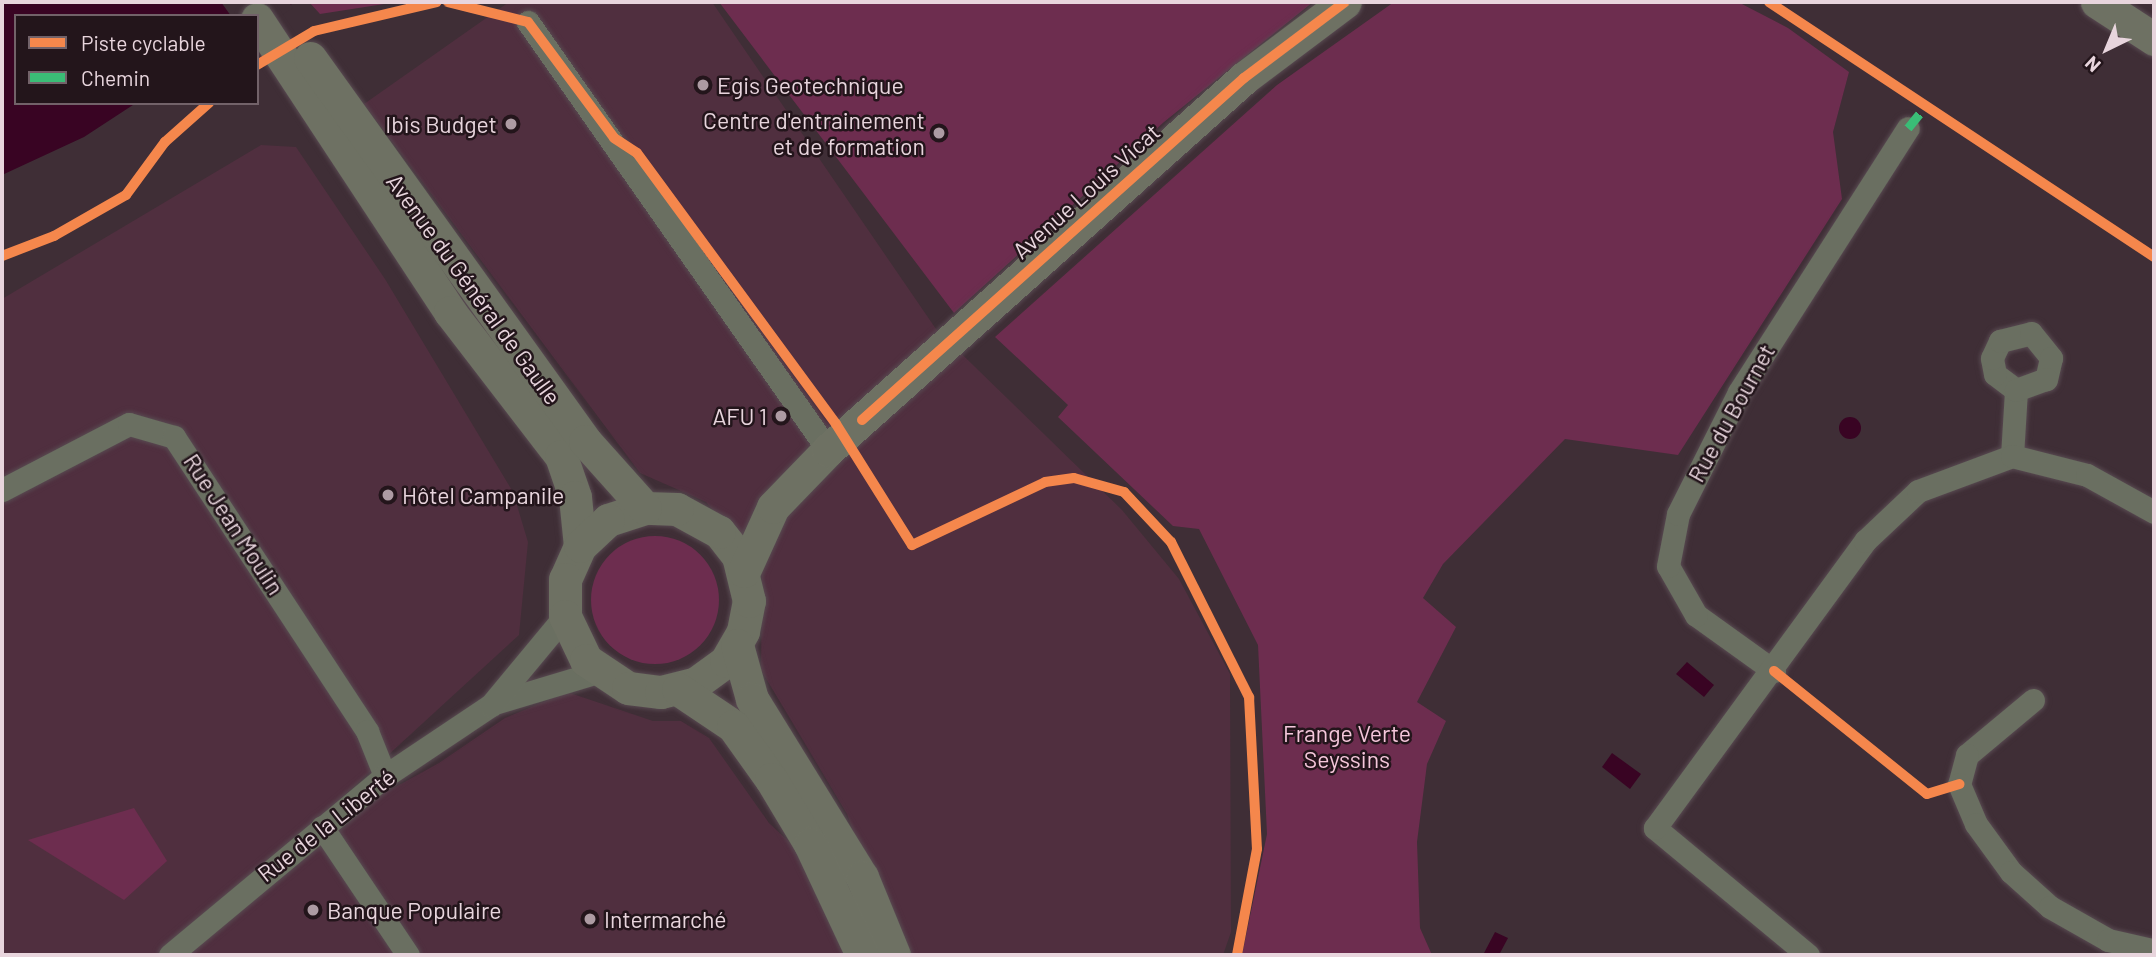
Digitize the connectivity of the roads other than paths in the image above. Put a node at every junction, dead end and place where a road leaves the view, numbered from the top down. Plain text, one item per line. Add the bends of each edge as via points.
1 (272, 2) edge
2 (1345, 2) edge
3 (2097, 2) edge
4 (259, 20) edge
5 (528, 22) dead end
6 (2154, 39) edge
7 (305, 68) junction
8 (1908, 128) dead end
9 (2016, 390) dead end
10 (828, 450) junction
11 (2012, 456) junction
12 (2, 490) edge
13 (773, 507) junction
14 (645, 508) junction
15 (2154, 512) edge
16 (706, 522) junction
17 (580, 546) junction
18 (744, 571) junction
19 (565, 616) junction
20 (737, 645) junction
21 (1773, 671) junction
22 (598, 672) junction
23 (678, 690) junction
24 (2034, 700) dead end
25 (491, 705) junction
26 (385, 776) junction
27 (322, 827) junction
28 (2152, 950) edge
29 (170, 955) edge
30 (408, 955) edge
31 (862, 955) edge
32 (894, 955) edge
33 (1808, 955) edge

1 - 7 main road
2 - 10 main road, Avenue Louis Vicat via 1234,87
3 - 6 main road
4 - 7 main road
5 - 10 street via 614,138
7 - 14 main road, Avenue du Général de Gaulle via 585,441
7 - 17 main road via 442,301 561,456 575,497
8 - 21 street, Rue du Bournet via 1739,391 1678,514 1668,566 1696,615
9 - 11 street
10 - 13 main road, Avenue Louis Vicat
11 - 15 street via 2087,475
11 - 21 street via 1918,491 1865,541
12 - 26 street, Rue Jean Moulin via 129,425 174,437 367,732
13 - 16 main road
13 - 18 main road
14 - 16 main road via 677,509
14 - 17 main road via 608,520
16 - 18 main road via 729,543
17 - 19 main road via 565,579
18 - 20 main road via 747,617
19 - 22 main road via 576,647
19 - 25 street, Rue de la Liberté
20 - 23 main road via 712,673
20 - 32 main road via 752,699 862,877
21 - 33 street via 1656,828
22 - 23 main road via 628,688
22 - 25 street, Rue de la Liberté
23 - 31 main road via 733,726 771,779 816,854
24 - 28 street via 1967,755 1959,784 1976,824 2011,872 2050,907 2108,940
25 - 26 street, Rue de la Liberté
26 - 27 street, Rue de la Liberté
27 - 29 street, Rue de la Liberté
27 - 30 street

